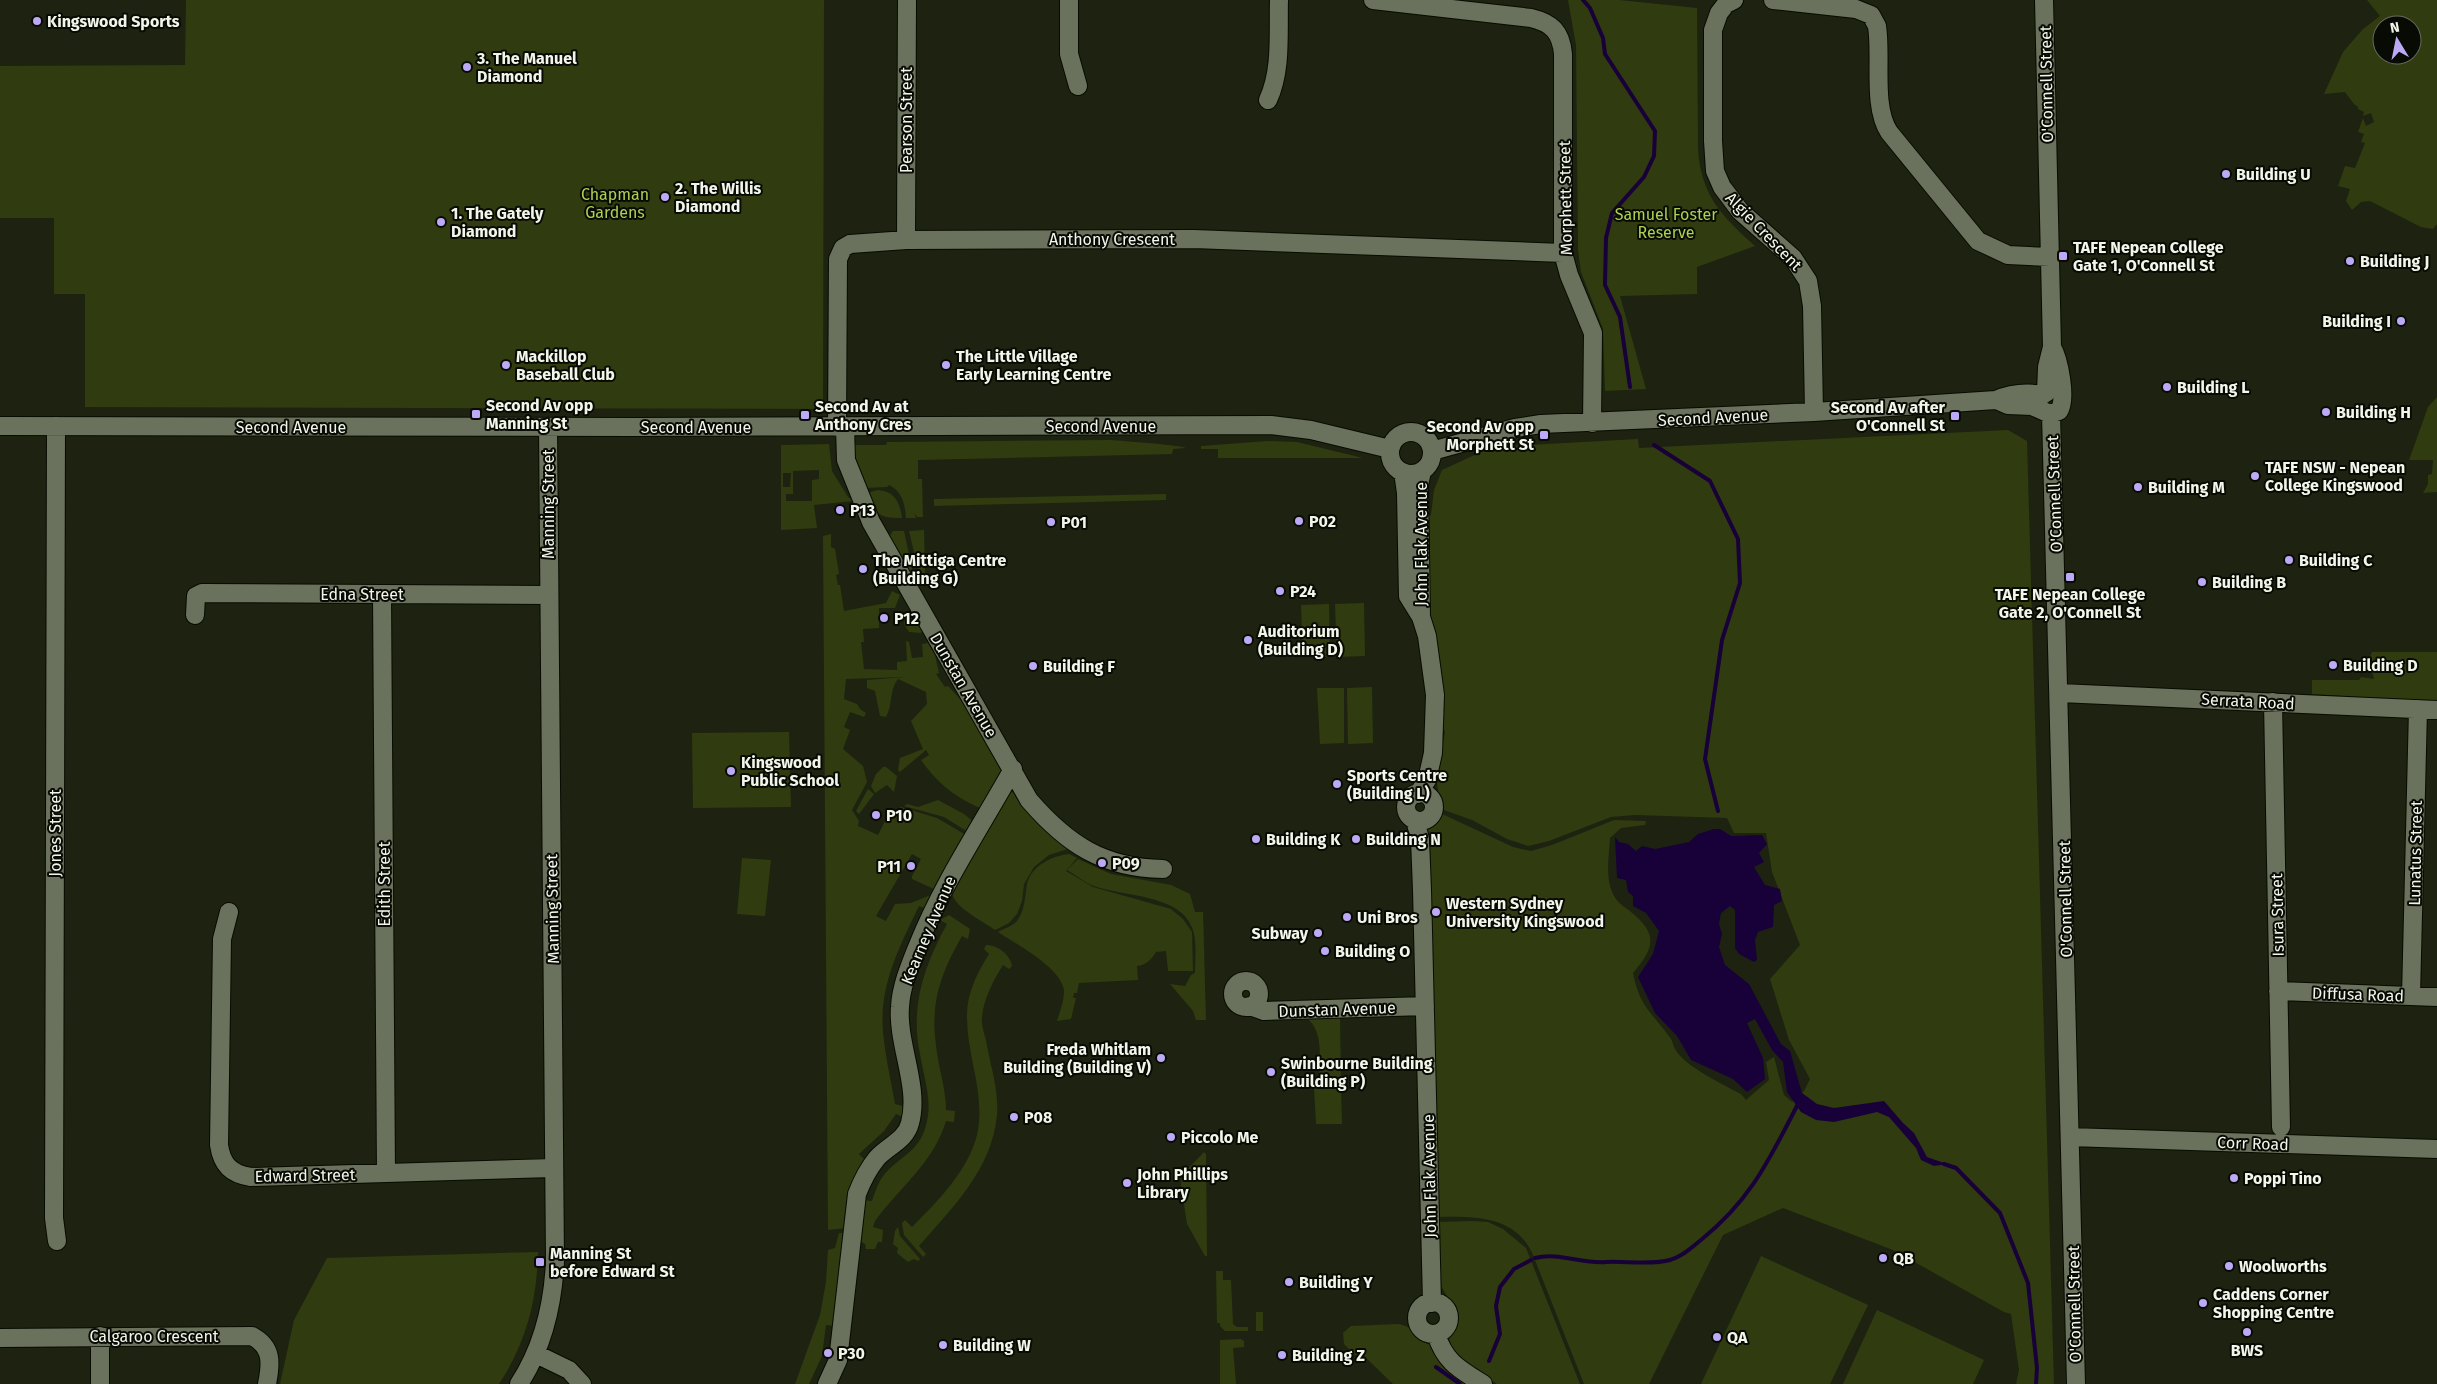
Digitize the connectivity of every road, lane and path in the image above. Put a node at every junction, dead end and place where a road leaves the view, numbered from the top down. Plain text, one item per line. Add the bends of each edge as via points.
1 (907, 0) edge
2 (1069, 0) edge
3 (1279, 0) edge
4 (1373, 0) edge
5 (1734, 0) edge
6 (1773, 0) edge
7 (2044, 0) edge
8 (1078, 86) dead end
9 (1268, 100) dead end
10 (906, 240) junction
11 (1563, 253) junction
12 (2050, 257) junction
13 (2049, 402) junction
14 (1814, 412) junction
15 (1592, 423) junction
16 (0, 426) edge
17 (56, 426) junction
18 (548, 427) junction
19 (841, 427) junction
20 (1390, 448) junction
21 (1432, 451) junction
22 (1403, 472) junction
23 (1422, 472) junction
24 (382, 595) junction
25 (548, 595) junction
26 (195, 615) dead end
27 (1421, 617) junction
28 (2060, 693) junction
29 (2273, 702) junction
30 (2418, 709) junction
31 (2437, 710) edge
32 (1013, 769) junction
33 (1425, 790) junction
34 (1420, 820) junction
35 (1163, 869) dead end
36 (229, 912) dead end
37 (2278, 991) junction
38 (2411, 996) junction
39 (2437, 997) edge
40 (1250, 1006) dead end
41 (1425, 1006) junction
42 (2281, 1127) dead end
43 (2070, 1137) junction
44 (2437, 1150) edge
45 (554, 1168) junction
46 (386, 1173) junction
47 (57, 1241) dead end
48 (100, 1336) junction
49 (0, 1338) edge
50 (536, 1354) junction
51 (100, 1384) edge
52 (267, 1384) edge
53 (519, 1384) edge
54 (582, 1384) edge
55 (827, 1384) edge
56 (1483, 1384) edge
57 (2076, 1384) edge

1 - 10 street, Pearson Street
2 - 8 street via 1069,54
3 - 9 street via 1277,71
4 - 11 street, Morphett Street via 1531,18 1555,29 1560,36 1563,54
5 - 14 street, Algie Crescent via 1719,13 1713,30 1715,172 1740,211 1799,265 1808,281 1812,306
6 - 12 street via 1856,9 1871,15 1877,26 1881,106 1889,132 1978,241 2008,256
7 - 12 street, O'Connell Street
10 - 11 street, Anthony Crescent via 1194,239
10 - 19 street, Anthony Crescent via 855,243 843,248 838,255
11 - 15 street, Morphett Street via 1593,333
12 - 13 street, O'Connell Street via 2052,347 2047,367
13 - 14 street, Second Avenue via 2029,393 2009,394 1996,400
13 - 28 street, O'Connell Street
14 - 15 street, Second Avenue
15 - 21 street, Second Avenue via 1528,425
16 - 17 street, Second Avenue
17 - 18 street, Second Avenue
17 - 47 street, Jones Street via 54,1218
18 - 19 street, Second Avenue
18 - 25 street, Manning Street
19 - 20 street, Second Avenue via 1271,426 1311,430
19 - 32 street, Dunstan Avenue via 846,460 871,522
20 - 21 street via 1397,437 1416,432 1427,439
20 - 22 street via 1391,460
21 - 23 street via 1430,463
22 - 23 street
22 - 27 street, John Flak Avenue via 1408,596
23 - 27 street, John Flak Avenue via 1418,485
24 - 25 street, Edna Street
24 - 26 street, Edna Street via 199,593
24 - 46 street, Edith Street
25 - 45 street, Manning Street
27 - 33 street, John Flak Avenue via 1430,649 1435,703 1435,742
28 - 29 street, Serrata Road
28 - 43 street, O'Connell Street
29 - 30 street, Serrata Road
29 - 37 street, Isura Street
30 - 31 street, Serrata Road
30 - 38 street, Lunatus Street
32 - 35 street, Dunstan Avenue via 1030,800 1046,820 1074,844 1111,862
32 - 55 street, Kearney Avenue via 939,896 902,993 900,1022 912,1098 910,1125 873,1164 857,1194 838,1360
33 - 34 street via 1434,808 1431,815
33 - 34 street via 1411,797 1407,804 1408,815
34 - 41 street, John Flak Avenue
36 - 46 street, Edward Street via 222,939 219,1145 224,1162 237,1174 251,1177
37 - 38 street, Diffusa Road
37 - 42 street, Isura Street
38 - 39 street, Diffusa Road
40 - 41 street, Dunstan Avenue via 1264,1011
41 - 56 street, John Flak Avenue via 1432,1303 1441,1305 1448,1315 1446,1327 1436,1334 1442,1351 1453,1364
43 - 44 street, Corr Road
43 - 57 street, O'Connell Street
45 - 46 street, Edward Street
45 - 50 street, Manning Street via 554,1279 547,1323
48 - 49 street, Calgaroo Crescent
48 - 51 street
48 - 52 street, Calgaroo Crescent via 252,1336 264,1344 270,1358
50 - 53 street, Manning Street
50 - 54 street via 569,1370

